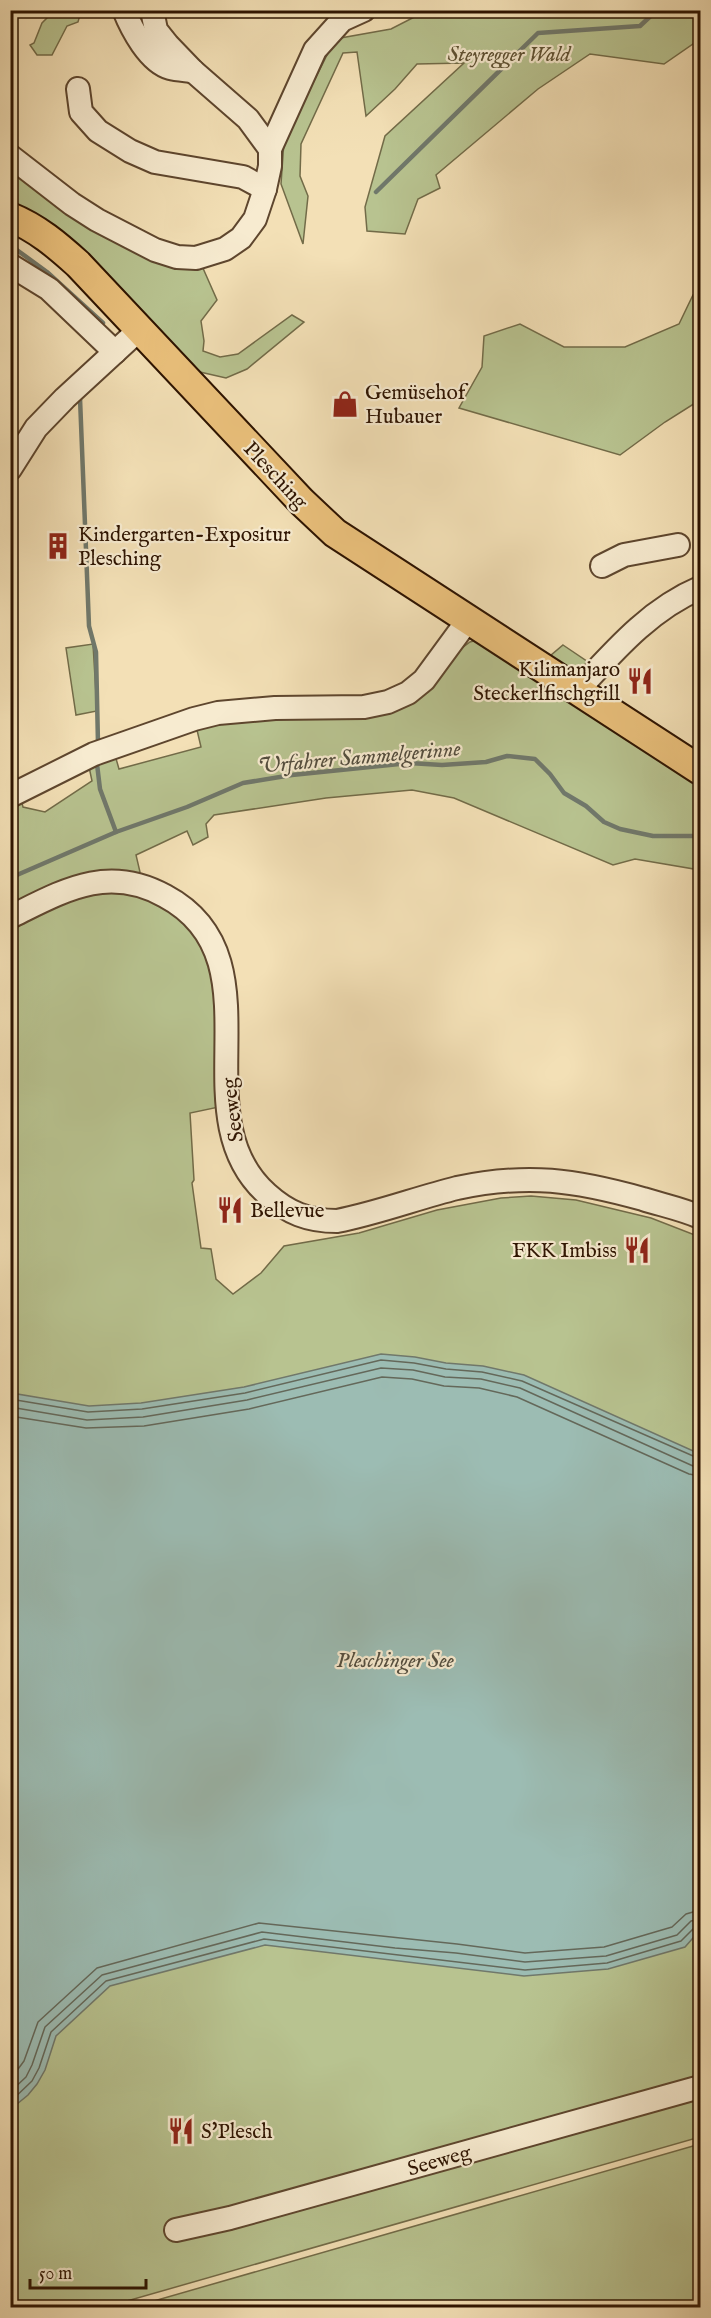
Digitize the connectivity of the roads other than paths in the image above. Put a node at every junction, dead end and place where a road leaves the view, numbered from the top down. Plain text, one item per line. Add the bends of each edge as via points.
1 (124, 10) edge
2 (152, 10) edge
3 (364, 10) edge
4 (193, 71) junction
5 (78, 89) dead end
6 (270, 149) junction
7 (10, 156) edge
8 (265, 189) junction
9 (10, 217) edge
10 (10, 265) edge
11 (140, 329) junction
12 (115, 352) junction
13 (10, 469) edge
14 (678, 545) dead end
15 (603, 566) dead end
16 (700, 588) edge
17 (468, 620) junction
18 (578, 690) junction
19 (700, 770) edge
20 (10, 796) edge
21 (10, 917) edge
22 (700, 1217) edge
23 (700, 2087) edge
24 (176, 2230) dead end

1 - 4 street via 131,28 150,54 168,68
2 - 4 street via 156,30
3 - 6 street via 342,20 315,50
4 - 6 street via 248,119
5 - 8 street via 81,112 98,131 130,151 154,162 243,177
6 - 8 street
7 - 8 street via 97,220 177,257 211,255 241,238 255,219
9 - 11 main road, Plesching via 52,241
10 - 12 street via 49,290
11 - 12 street
11 - 17 main road, Plesching via 318,519
12 - 13 street via 36,428
14 - 15 street via 624,555
16 - 18 street via 681,596 644,623
17 - 18 main road, Plesching
17 - 20 street via 424,680 388,702 364,707 218,713 94,754
18 - 19 main road, Plesching
21 - 22 street, Seeweg via 70,888 106,881 143,887 189,912 215,949 225,986 228,1112 236,1150 256,1184 290,1212 337,1221 458,1188 535,1179 620,1192
23 - 24 street, Seeweg

